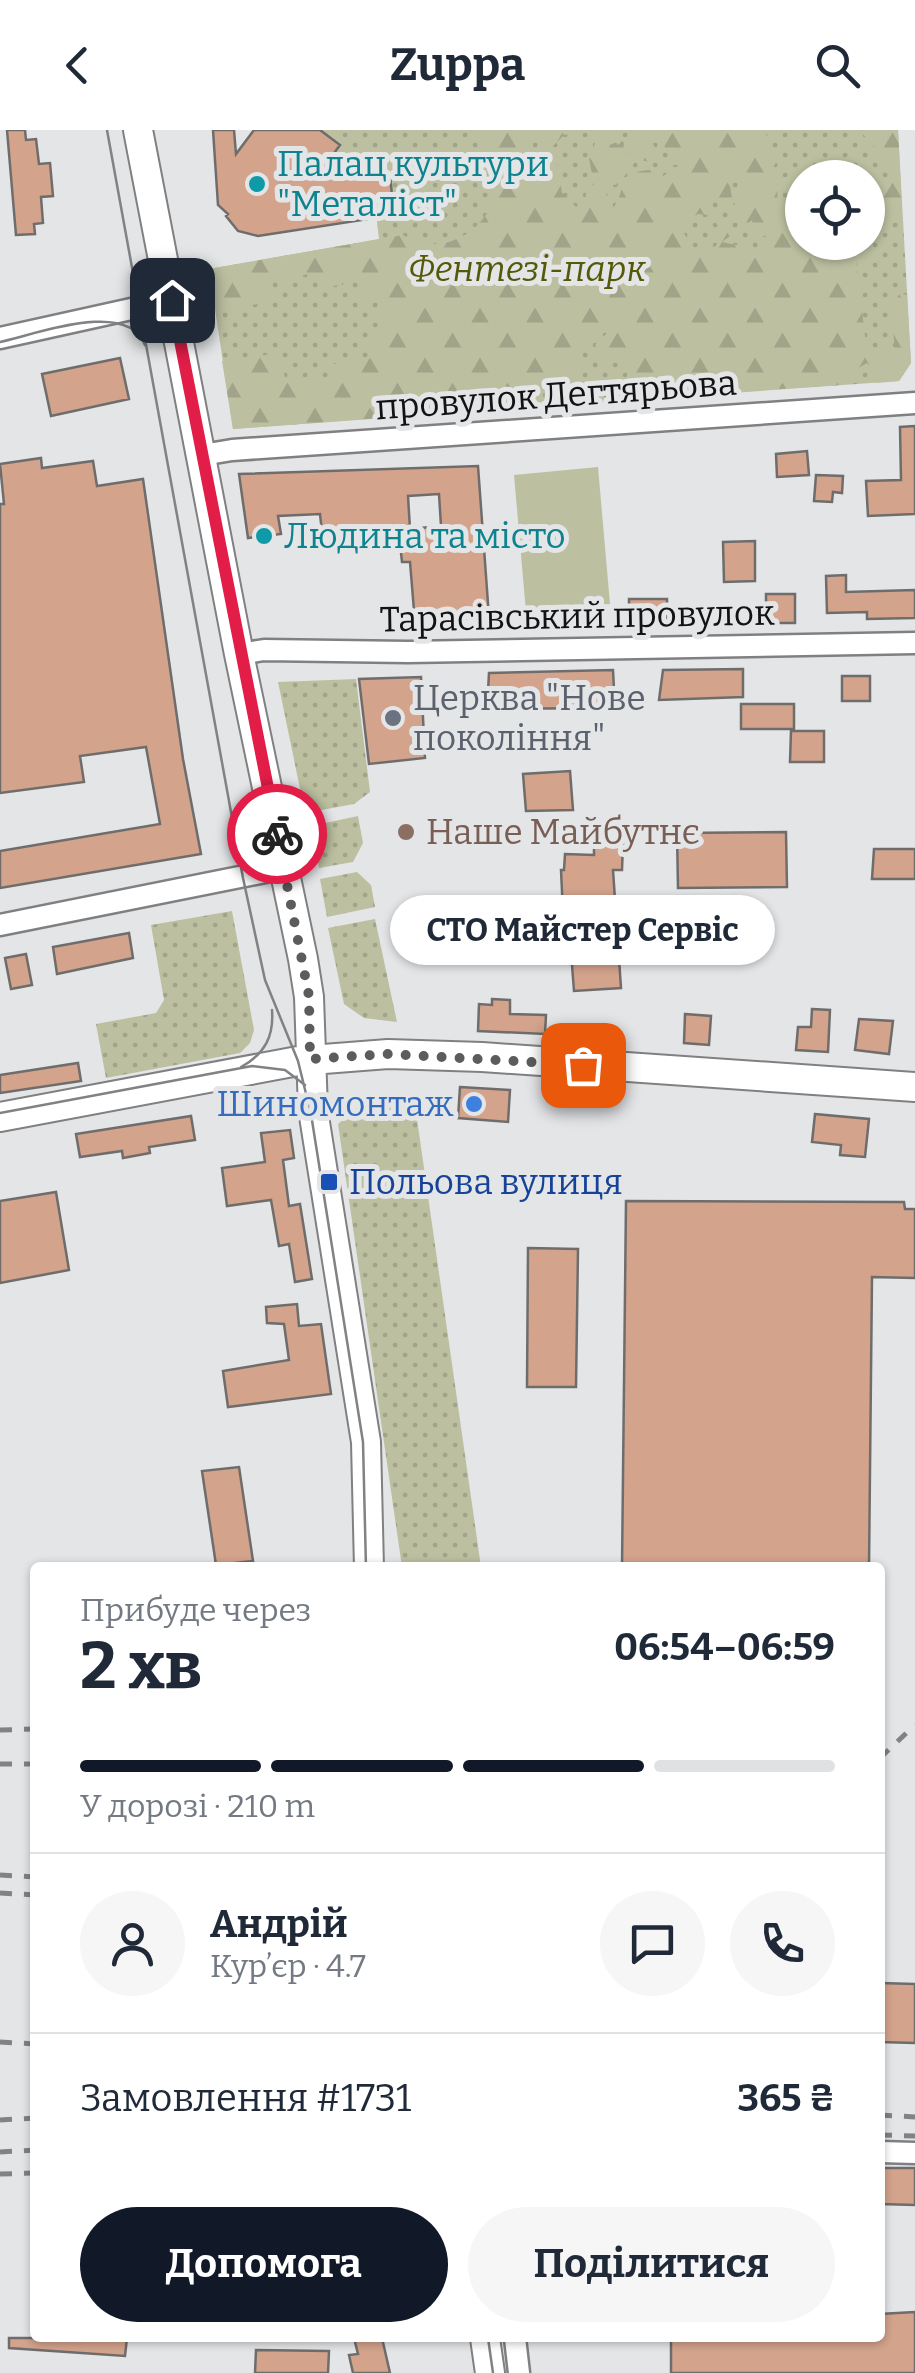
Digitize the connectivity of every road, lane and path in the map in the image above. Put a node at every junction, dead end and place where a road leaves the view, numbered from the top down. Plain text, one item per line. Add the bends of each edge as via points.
1 (138, 130) edge
2 (172, 300) junction
3 (0, 338) edge
4 (915, 403) edge
5 (202, 456) junction
6 (915, 643) edge
7 (239, 654) junction
8 (285, 868) junction
9 (0, 925) edge
10 (310, 1059) junction
11 (915, 1087) edge
12 (0, 1117) edge
13 (369, 1562) edge
14 (885, 2152) edge
15 (915, 2153) edge
16 (514, 2342) edge
17 (518, 2373) edge

1 - 2 main road
2 - 3 street
2 - 5 main road
4 - 5 street, провулок Дегтярьова
5 - 7 main road
6 - 7 street, Тарасівський провулок
7 - 8 main road
8 - 9 street
8 - 10 main road via 309,996
10 - 11 main road via 482,1057
10 - 12 main road
10 - 13 main road via 366,1442
14 - 15 street
16 - 17 street

